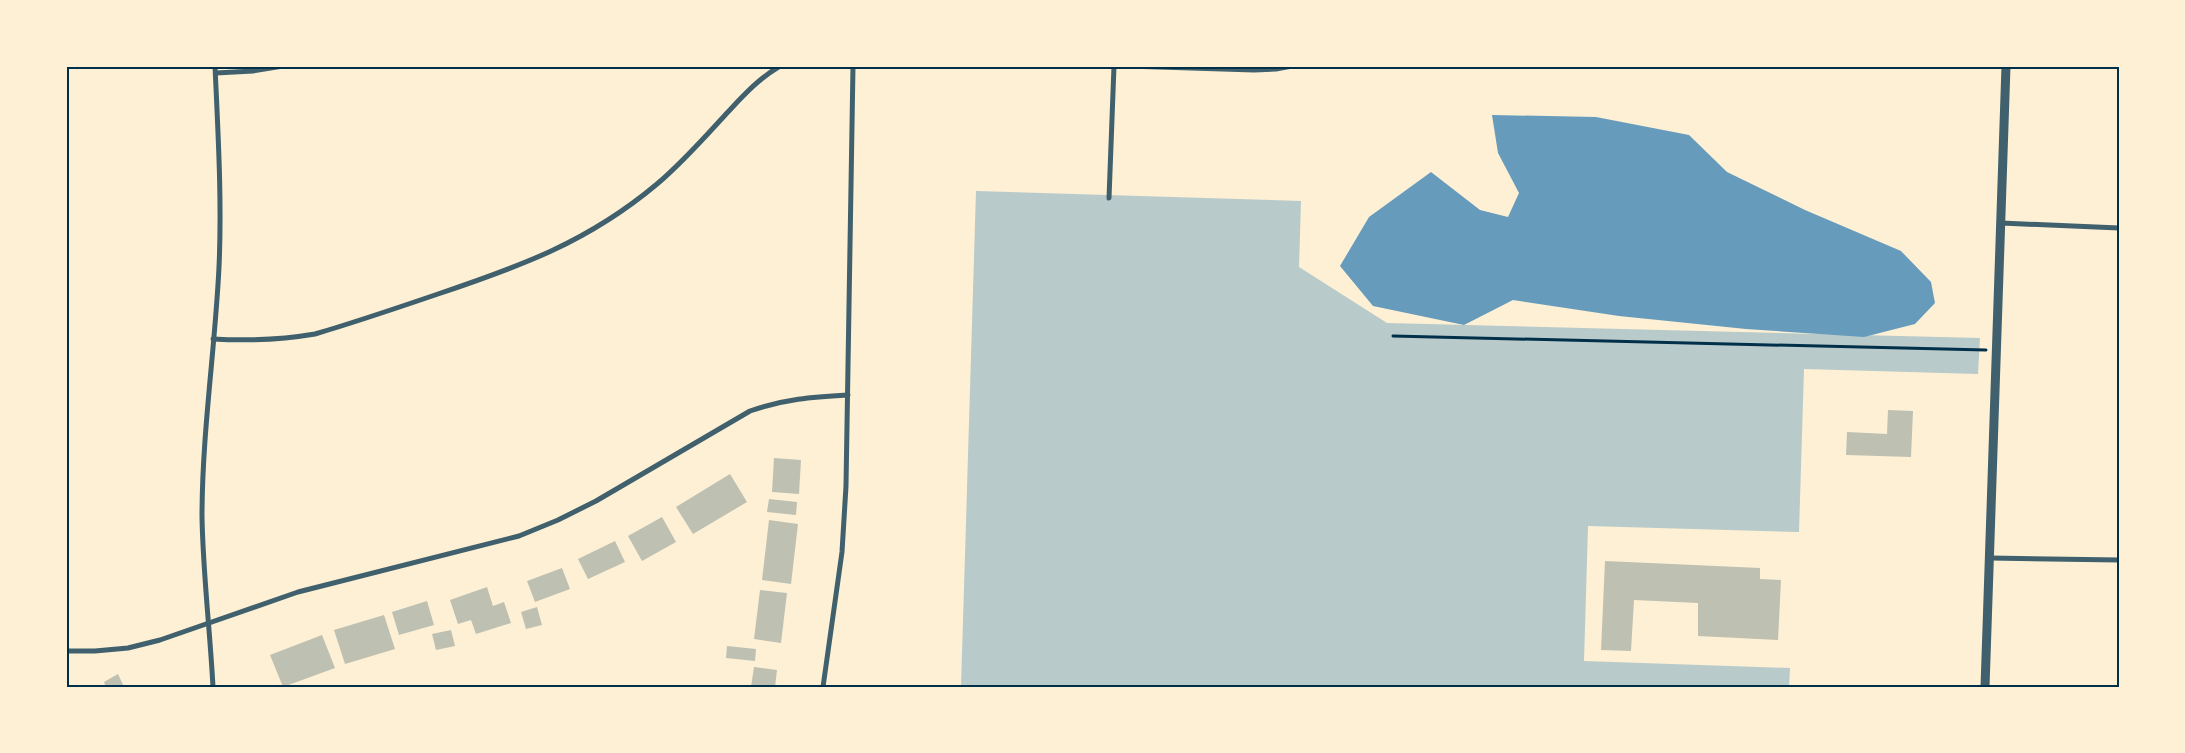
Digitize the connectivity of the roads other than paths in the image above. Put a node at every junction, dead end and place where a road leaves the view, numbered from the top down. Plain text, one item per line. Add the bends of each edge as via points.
1 (215, 66) edge
2 (283, 66) edge
3 (780, 66) edge
4 (853, 66) edge
5 (1114, 66) edge
6 (1127, 66) edge
7 (1292, 66) edge
8 (2006, 66) edge
9 (216, 73) junction
10 (1109, 198) dead end
11 (2001, 223) junction
12 (2119, 228) edge
13 (213, 338) junction
14 (848, 395) junction
15 (1990, 558) junction
16 (2119, 560) edge
17 (208, 622) junction
18 (66, 651) edge
19 (213, 687) edge
20 (823, 687) edge
21 (1986, 687) edge

1 - 9 street
2 - 9 street
3 - 13 street via 760,80 658,184 624,211 547,255 315,334 283,340
4 - 14 street
5 - 10 street
6 - 7 street via 1254,70
8 - 11 street
9 - 13 street via 220,192 219,267
11 - 12 street
11 - 15 street
13 - 17 street via 202,516
14 - 17 street via 804,397 750,411 596,501 519,536 298,592
14 - 20 street via 842,552
15 - 16 street
15 - 21 street
17 - 18 street via 128,648
17 - 19 street

